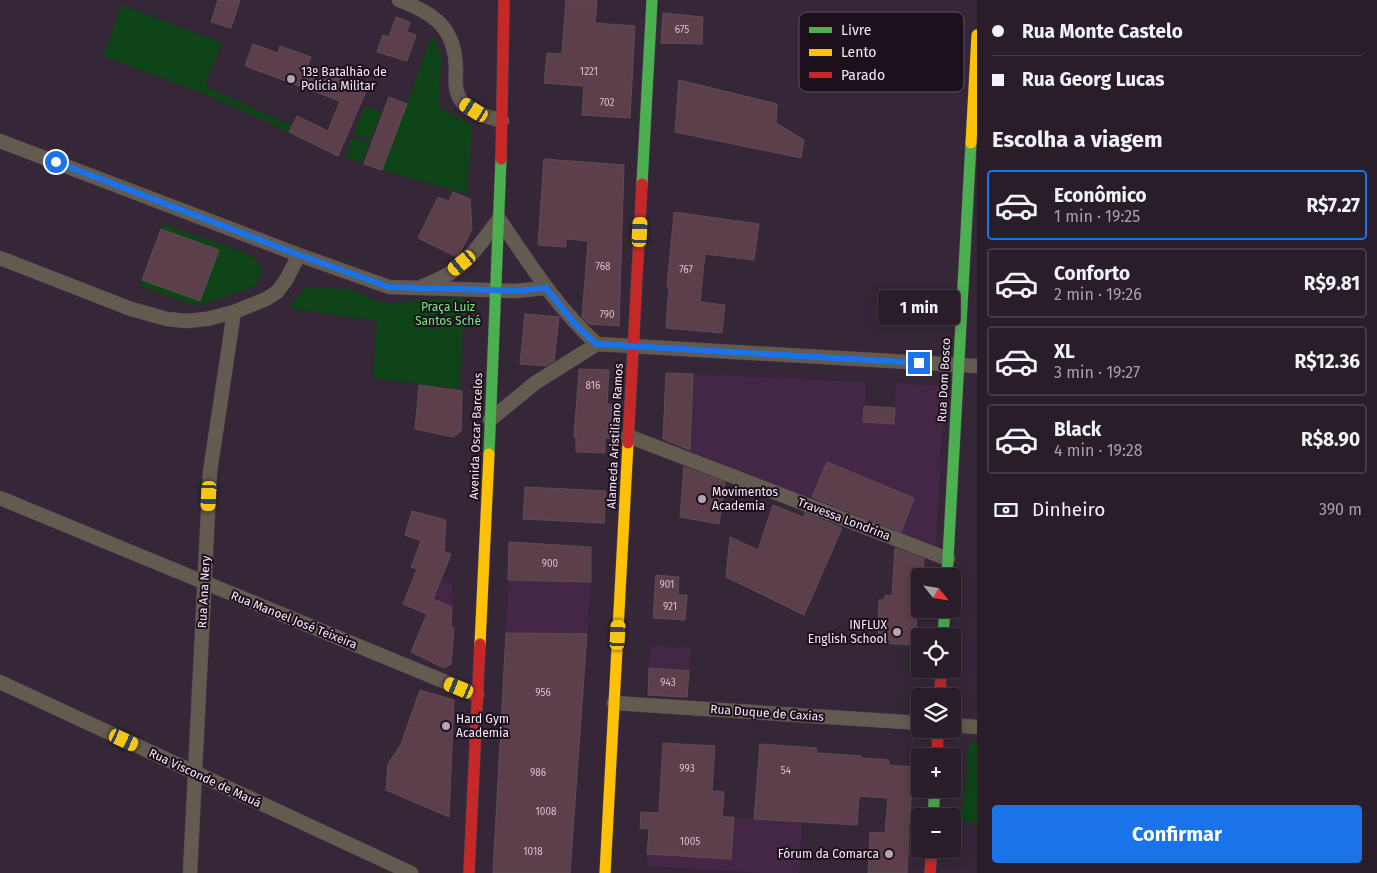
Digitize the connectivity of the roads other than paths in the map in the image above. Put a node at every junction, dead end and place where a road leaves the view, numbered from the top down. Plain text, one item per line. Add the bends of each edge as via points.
1 (399, 0) edge
2 (504, 0) edge
3 (652, 0) edge
4 (977, 35) edge
5 (502, 121) junction
6 (0, 141) edge
7 (499, 219) junction
8 (299, 255) junction
9 (0, 258) edge
10 (419, 288) junction
11 (546, 288) junction
12 (496, 290) junction
13 (234, 312) junction
14 (596, 344) junction
15 (633, 346) junction
16 (959, 365) junction
17 (977, 366) edge
18 (490, 420) junction
19 (628, 436) junction
20 (0, 498) edge
21 (948, 558) junction
22 (947, 568) edge
23 (204, 583) junction
24 (0, 682) edge
25 (478, 695) junction
26 (614, 703) junction
27 (911, 722) edge
28 (961, 726) edge
29 (977, 727) edge
30 (195, 773) junction
31 (931, 858) edge
32 (190, 873) edge
33 (411, 873) edge
34 (469, 873) edge
35 (605, 873) edge
36 (930, 873) edge

1 - 5 street via 428,12 450,37 456,62 455,85 464,105
2 - 5 main road, Avenida Oscar Barcelos
3 - 15 main road, Alameda Aristiliano Ramos
4 - 16 main road, Rua Dom Bosco
5 - 7 main road, Avenida Oscar Barcelos
6 - 8 street
7 - 10 street via 462,263 446,276
7 - 11 street
7 - 12 main road, Avenida Oscar Barcelos
8 - 10 street via 389,287
8 - 13 street via 277,292
9 - 13 street via 131,309 167,319 207,319
10 - 12 street
11 - 12 street
11 - 14 street
12 - 18 main road, Avenida Oscar Barcelos
13 - 23 street, Rua Ana Nery via 210,472
14 - 15 street
14 - 18 street via 535,383
15 - 16 street
15 - 19 main road, Alameda Aristiliano Ramos
16 - 17 street
16 - 21 main road, Rua Dom Bosco
18 - 25 main road, Avenida Oscar Barcelos
19 - 21 street, Travessa Londrina
19 - 26 main road, Alameda Aristiliano Ramos
20 - 23 street, Rua Manoel José Teixeira
21 - 22 main road, Rua Dom Bosco
23 - 25 street, Rua Manoel José Teixeira
23 - 30 street, Rua Ana Nery
24 - 30 street, Rua Visconde de Mauá
25 - 34 main road, Avenida Oscar Barcelos
26 - 27 street, Rua Duque de Caxias
26 - 35 main road, Alameda Aristiliano Ramos
28 - 29 street
30 - 32 street, Rua Ana Nery
30 - 33 street, Rua Visconde de Mauá
31 - 36 main road

